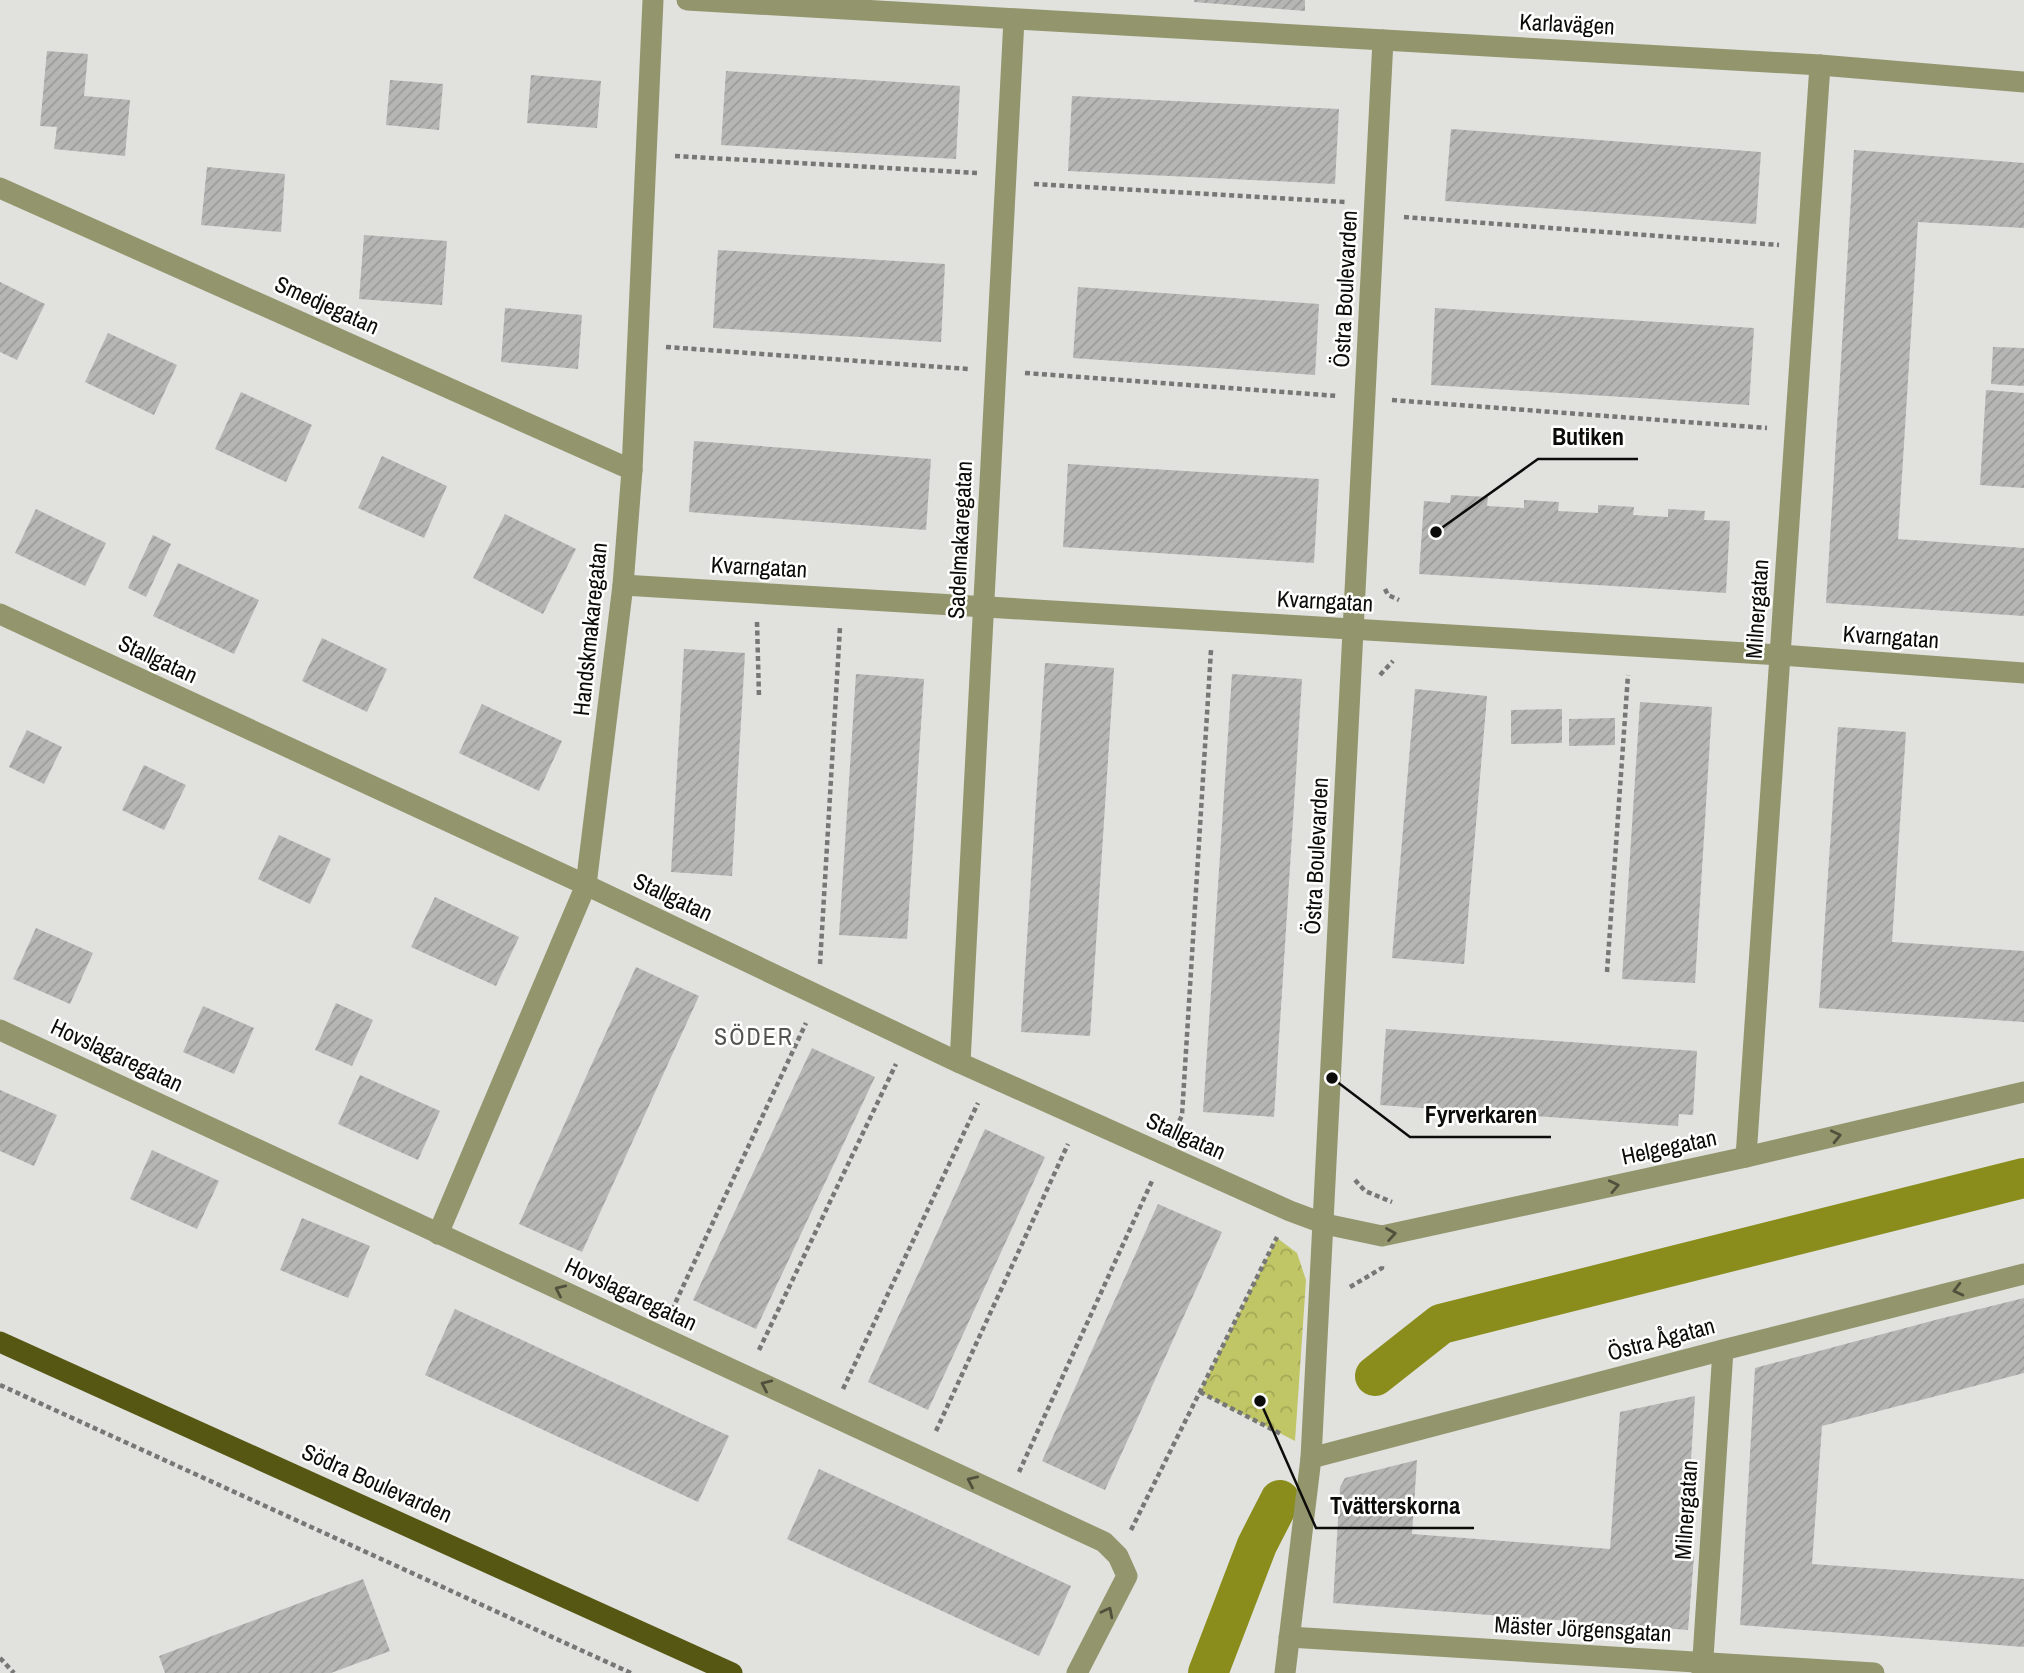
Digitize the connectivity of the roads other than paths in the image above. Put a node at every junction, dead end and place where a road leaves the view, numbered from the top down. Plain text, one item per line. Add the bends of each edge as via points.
1 (653, 0) edge
2 (687, 0) edge
3 (1014, 19) junction
4 (1383, 40) junction
5 (1820, 65) junction
6 (2024, 82) edge
7 (0, 188) edge
8 (632, 470) junction
9 (623, 585) junction
10 (983, 607) junction
11 (0, 614) edge
12 (1354, 629) junction
13 (1780, 655) junction
14 (2024, 673) edge
15 (586, 885) junction
16 (0, 1030) edge
17 (960, 1063) junction
18 (2024, 1092) edge
19 (1746, 1157) junction
20 (1325, 1224) junction
21 (438, 1234) junction
22 (2024, 1273) edge
23 (0, 1342) edge
24 (1723, 1350) junction
25 (1311, 1458) junction
26 (1289, 1637) junction
27 (1702, 1668) edge
28 (733, 1673) edge
29 (1077, 1673) edge
30 (1285, 1673) edge
31 (1874, 1673) edge

1 - 8 street, Handskmakaregatan
2 - 3 street, Karlavägen
3 - 4 street, Karlavägen
3 - 10 street, Sadelmakaregatan
4 - 5 street, Karlavägen
4 - 12 street, Östra Boulevarden
5 - 6 street, Karlavägen
5 - 13 street, Milnergatan
7 - 8 street, Smedjegatan
8 - 9 street, Handskmakaregatan
9 - 10 street, Kvarngatan
9 - 15 street, Handskmakaregatan
10 - 12 street, Kvarngatan
10 - 17 street, Sadelmakaregatan
11 - 15 street, Stallgatan
12 - 13 street, Kvarngatan
12 - 20 street, Östra Boulevarden
13 - 14 street, Kvarngatan
13 - 19 street, Milnergatan
15 - 17 street, Stallgatan
15 - 21 street, Handskmakaregatan
16 - 21 street, Hovslagaregatan
17 - 20 street, Stallgatan
19 -> 18 street, Helgegatan
20 -> 19 street, Helgegatan via 1382,1236
20 - 25 street, Östra Boulevarden
29 -> 21 street, Hovslagaregatan via 1127,1576 1118,1556 1104,1542
22 -> 24 street, Östra Ågatan
23 - 28 main road, Södra Boulevarden
24 - 25 street, Östra Ågatan
24 - 27 street, Milnergatan
25 - 26 street, Östra Boulevarden
26 - 27 street, Mäster Jörgensgatan
26 - 30 street, Östra Boulevarden
27 - 31 street, Mäster Jörgensgatan

